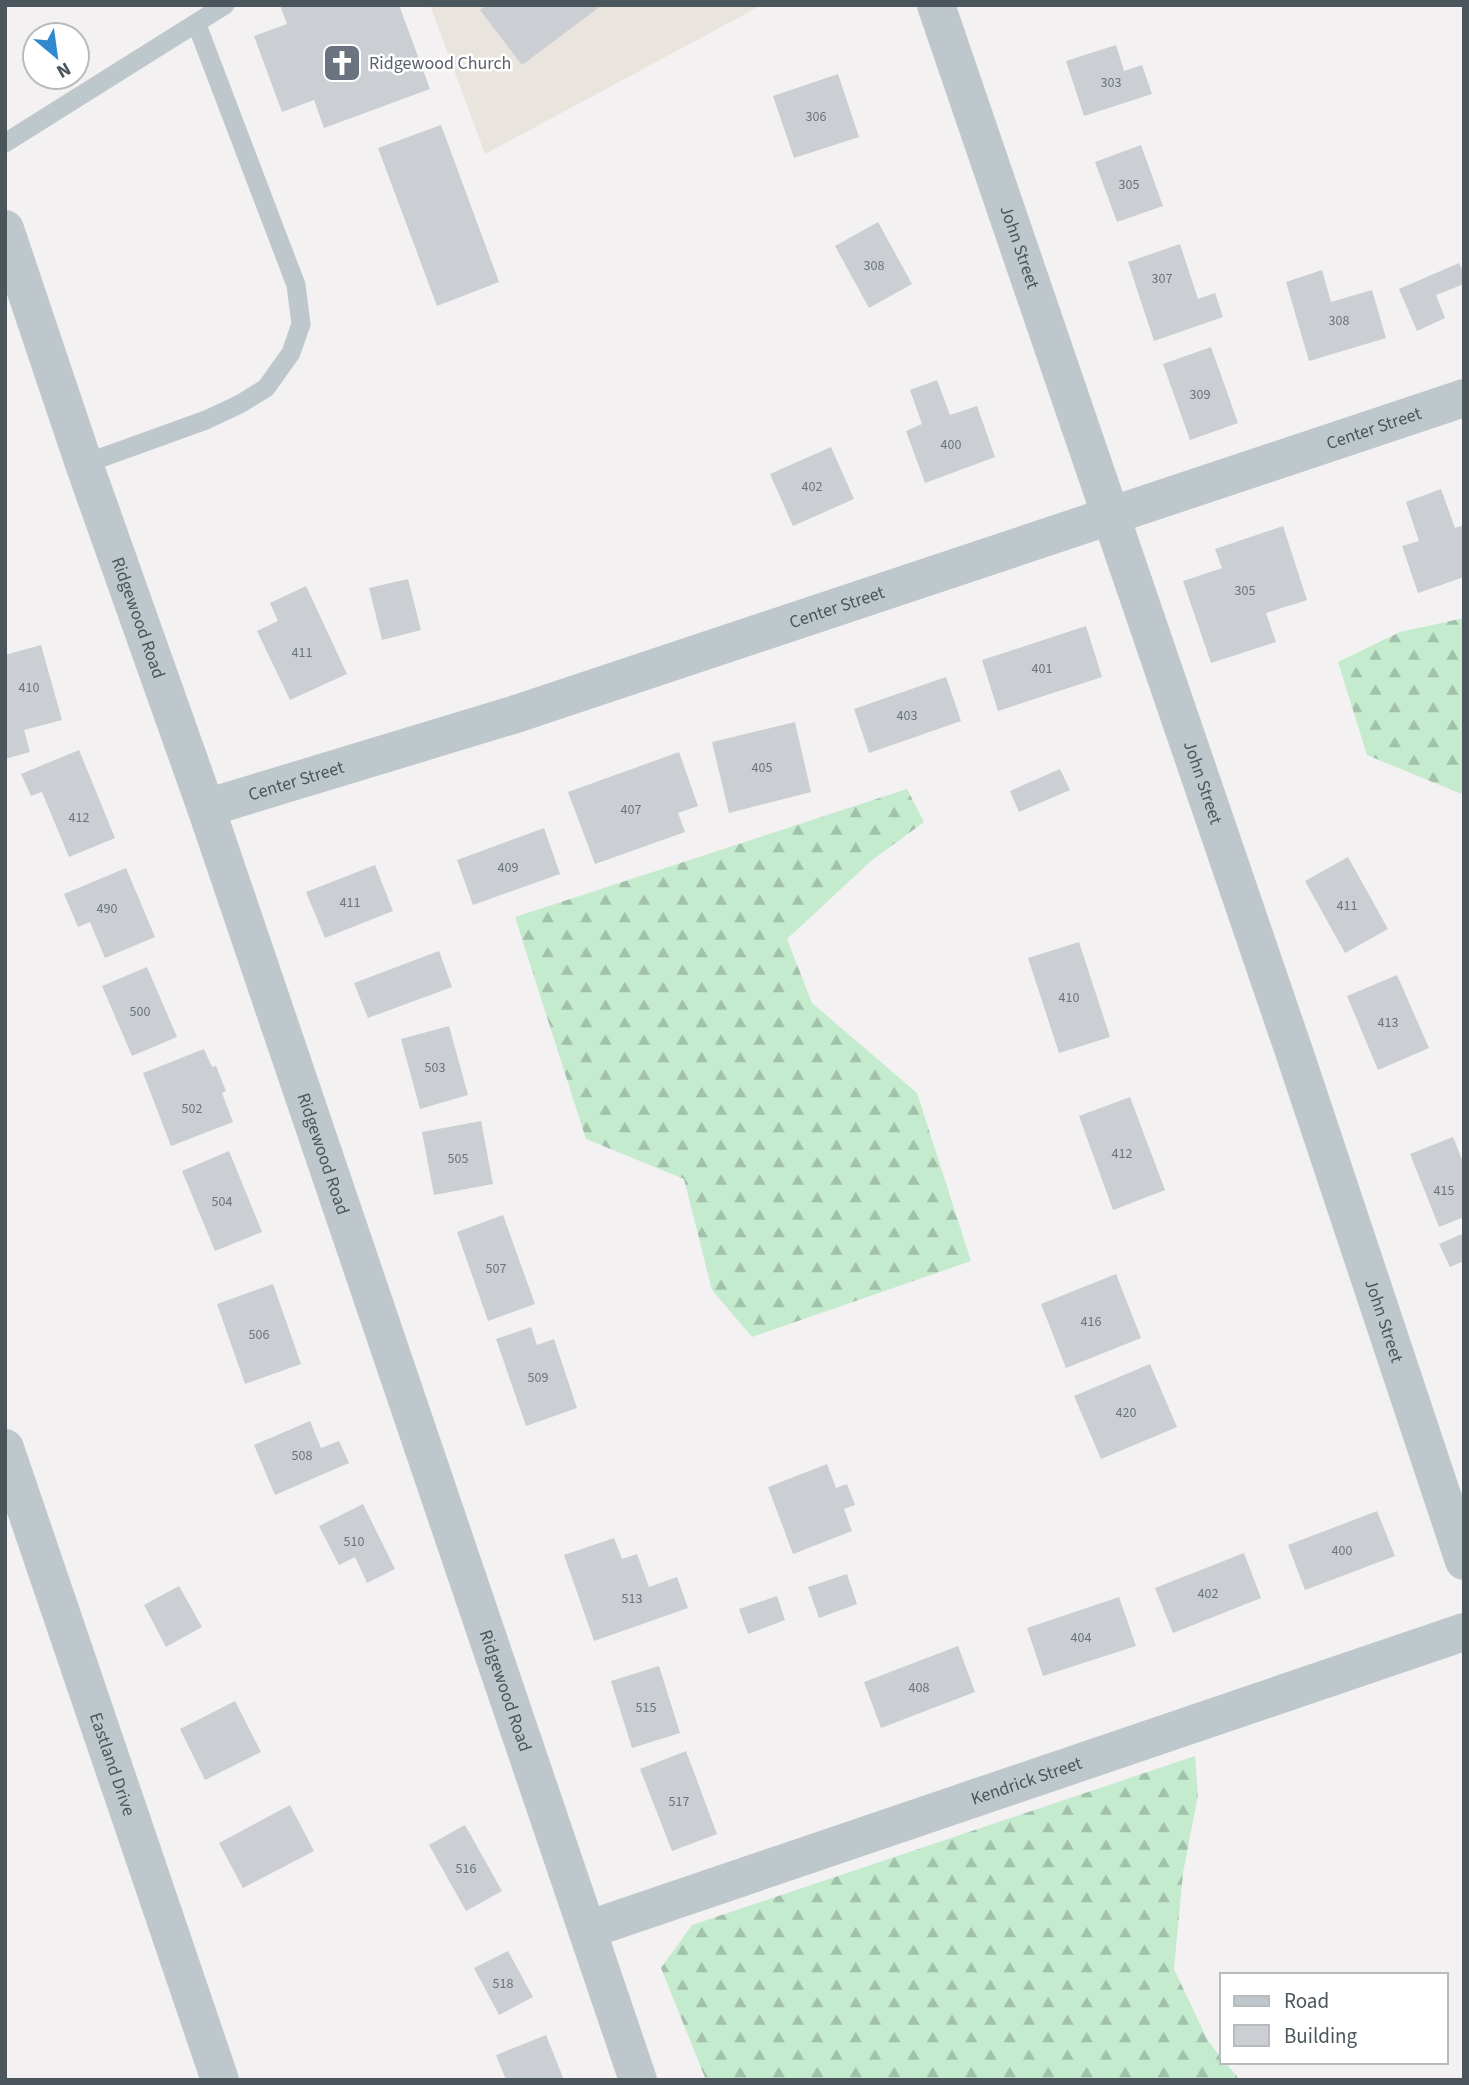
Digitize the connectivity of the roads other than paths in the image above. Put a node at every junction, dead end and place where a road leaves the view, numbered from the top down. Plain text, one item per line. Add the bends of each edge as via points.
1 (225, 5) edge
2 (936, 5) edge
3 (197, 25) junction
4 (5, 143) edge
5 (5, 229) edge
6 (1464, 398) edge
7 (84, 464) junction
8 (1113, 513) junction
9 (206, 808) junction
10 (5, 1448) edge
11 (1464, 1562) edge
12 (1464, 1632) edge
13 (587, 1930) junction
14 (220, 2080) edge
15 (638, 2080) edge

1 - 3 lane
2 - 8 street, John Street
3 - 4 lane
3 - 7 lane via 296,285 301,324 291,353 266,387 240,404
5 - 7 street, Ridgewood Road
6 - 8 street, Center Street
7 - 9 street, Ridgewood Road
8 - 9 street, Center Street via 519,713
8 - 11 street, John Street
9 - 13 street, Ridgewood Road
10 - 14 street, Eastland Drive
12 - 13 street, Kendrick Street
13 - 15 street, Ridgewood Road

